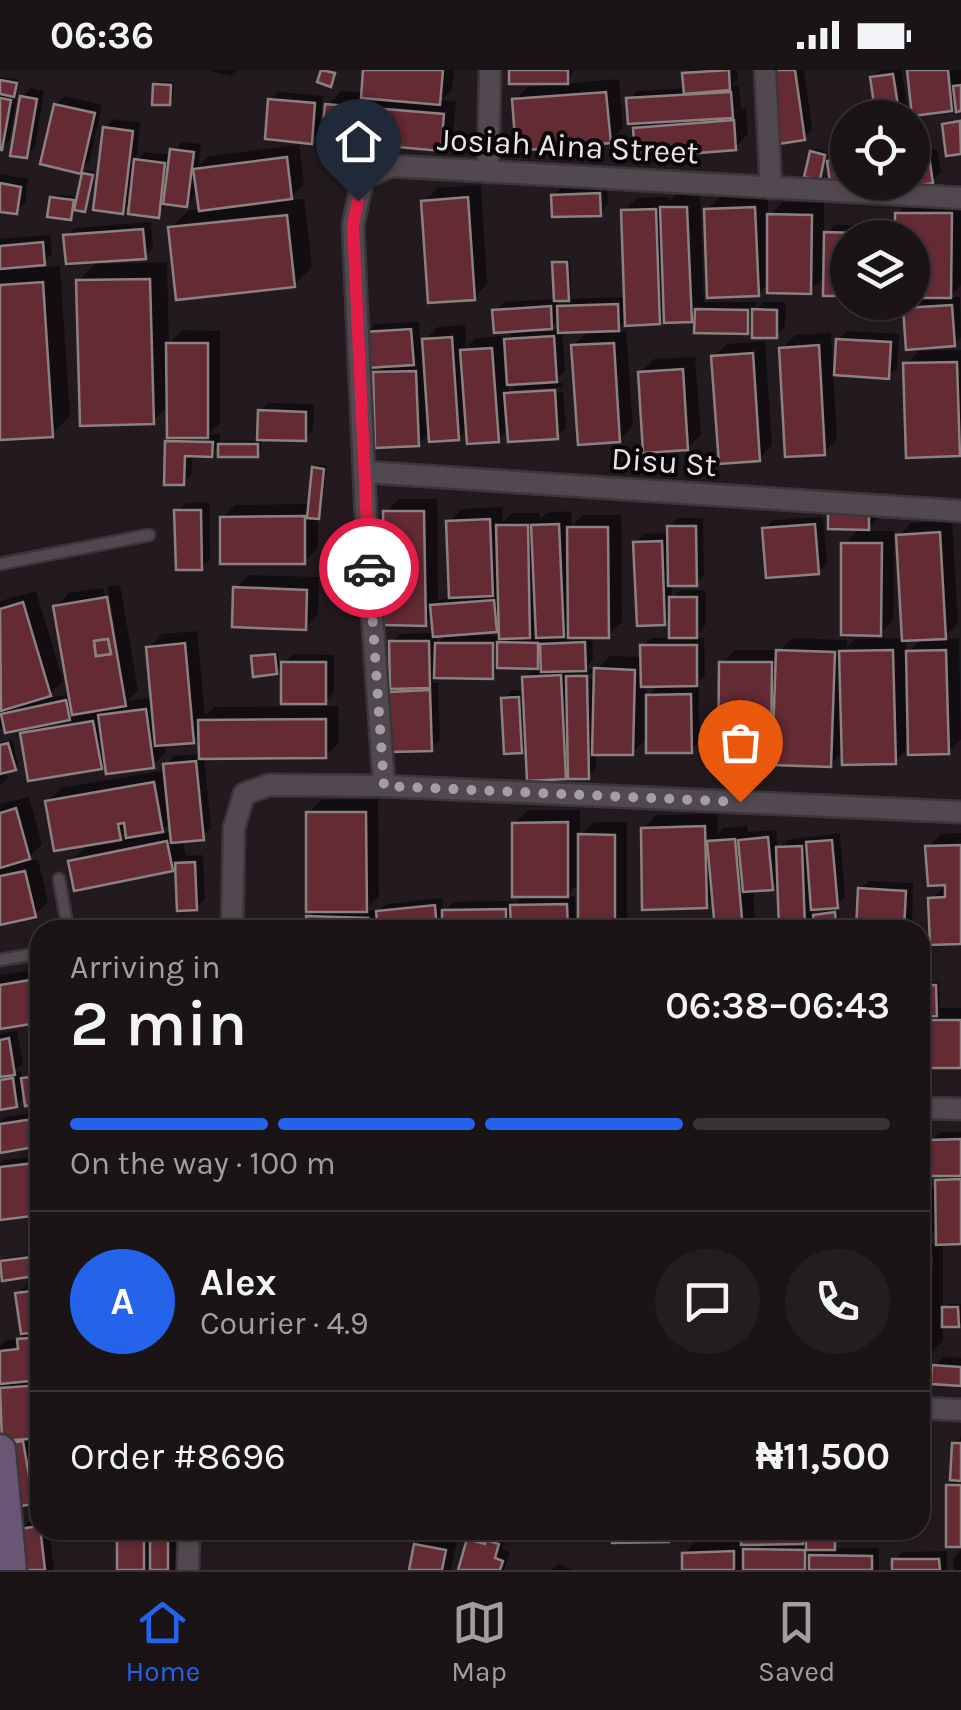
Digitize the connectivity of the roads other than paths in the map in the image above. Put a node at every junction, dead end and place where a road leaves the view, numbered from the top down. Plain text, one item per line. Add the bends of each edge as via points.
1 (490, 70) edge
2 (764, 70) edge
3 (488, 172) junction
4 (771, 188) junction
5 (961, 198) edge
6 (364, 472) junction
7 (961, 512) edge
8 (149, 534) dead end
9 (0, 564) edge
10 (384, 786) junction
11 (961, 812) edge
12 (59, 880) dead end
13 (66, 920) edge
14 (232, 920) edge
15 (30, 955) edge
16 (0, 960) edge
17 (930, 1108) edge
18 (961, 1109) edge
19 (930, 1408) edge
20 (961, 1410) edge
21 (0, 1450) edge
22 (188, 1540) edge
23 (6, 1553) edge
24 (188, 1570) edge

1 - 3 street
2 - 4 street
3 - 4 street, Josiah Aina Street
3 - 6 street, Josiah Aina Street via 392,166 363,178 353,225
4 - 5 street, Josiah Aina Street
6 - 7 street, Disu St
6 - 10 street, Josiah Aina Street
8 - 9 lane
10 - 11 street
10 - 14 street via 269,786 244,794 234,828
12 - 13 lane
15 - 16 lane
17 - 18 street
19 - 20 street
21 - 23 street
22 - 24 street

